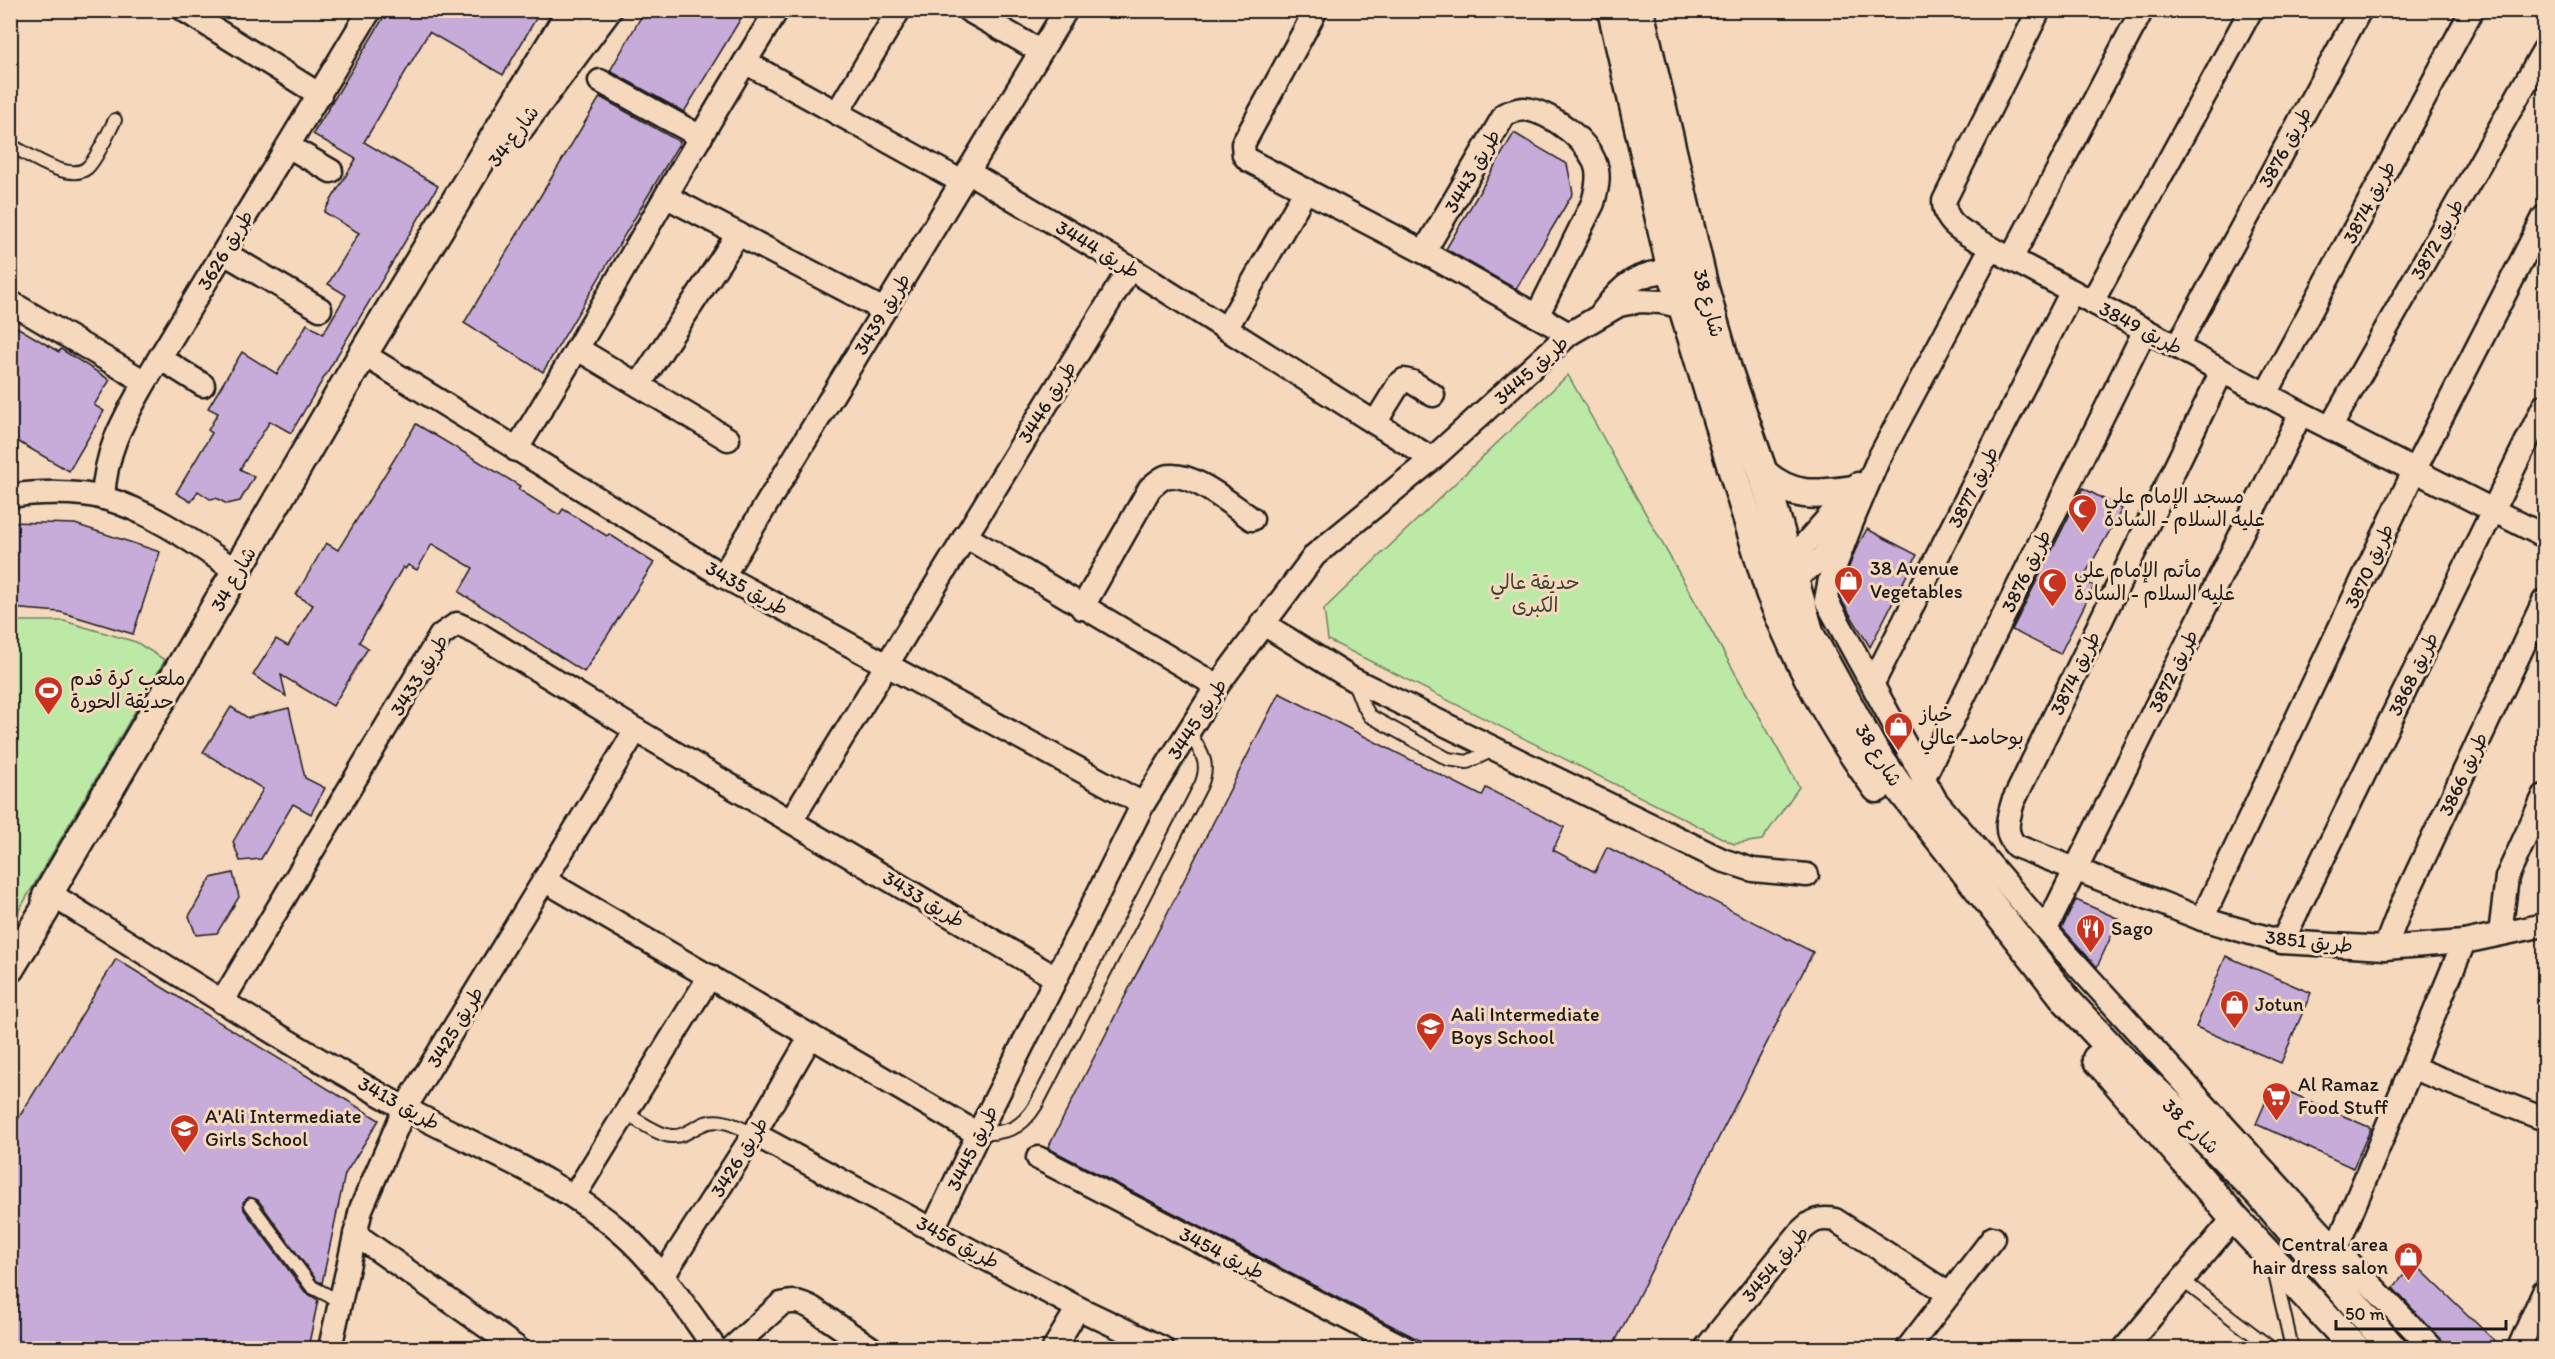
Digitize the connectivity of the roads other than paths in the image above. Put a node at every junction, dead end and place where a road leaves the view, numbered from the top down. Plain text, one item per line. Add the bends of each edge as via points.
1 (184, 10) edge
2 (370, 10) edge
3 (572, 10) edge
4 (607, 10) edge
5 (777, 10) edge
6 (899, 10) edge
7 (968, 10) edge
8 (1066, 10) edge
9 (1316, 10) edge
10 (1612, 10) edge
11 (1639, 10) edge
12 (2039, 10) edge
13 (2142, 10) edge
14 (2251, 10) edge
15 (2360, 10) edge
16 (2472, 10) edge
17 (2544, 50) edge
18 (1040, 51) junction
19 (745, 62) junction
20 (600, 81) dead end
21 (320, 94) junction
22 (837, 113) junction
23 (115, 120) dead end
24 (701, 137) junction
25 (10, 145) edge
26 (288, 146) junction
27 (331, 171) dead end
28 (965, 177) junction
29 (1306, 190) junction
30 (666, 197) junction
31 (2543, 224) edge
32 (738, 234) junction
33 (1991, 248) junction
34 (1424, 252) junction
35 (224, 253) junction
36 (2011, 259) junction
37 (418, 261) junction
38 (1130, 268) junction
39 (1672, 271) junction
40 (1704, 288) junction
41 (2072, 291) junction
42 (10, 302) edge
43 (2092, 302) junction
44 (1683, 308) junction
45 (320, 309) dead end
46 (884, 310) junction
47 (1600, 314) junction
48 (1537, 316) junction
49 (1226, 329) junction
50 (2145, 330) junction
51 (1569, 334) junction
52 (2177, 347) junction
53 (578, 349) junction
54 (363, 354) junction
55 (160, 358) junction
56 (2222, 371) junction
57 (145, 382) junction
58 (203, 385) dead end
59 (639, 385) junction
60 (2266, 394) junction
61 (1433, 395) dead end
62 (2544, 406) edge
63 (2301, 413) junction
64 (1374, 423) junction
65 (2330, 428) junction
66 (728, 439) dead end
67 (516, 450) junction
68 (1432, 459) junction
69 (1878, 460) junction
70 (2415, 469) junction
71 (1763, 473) junction
72 (1853, 490) junction
73 (10, 496) edge
74 (103, 498) junction
75 (2494, 508) junction
76 (1252, 519) dead end
77 (1853, 519) junction
78 (965, 536) junction
79 (2544, 536) edge
80 (238, 572) junction
81 (723, 576) junction
82 (1779, 576) junction
83 (2544, 601) edge
84 (1082, 608) junction
85 (1262, 623) junction
86 (1810, 635) junction
87 (887, 664) junction
88 (1873, 683) junction
89 (1217, 686) junction
90 (636, 730) junction
91 (1189, 731) junction
92 (1923, 779) junction
93 (2544, 796) edge
94 (1143, 804) junction
95 (791, 821) junction
96 (2016, 846) joint
97 (2075, 870) junction
98 (1807, 875) dead end
99 (544, 880) junction
100 (48, 895) junction
101 (2202, 919) junction
102 (2544, 925) edge
103 (2500, 934) junction
104 (2051, 936) junction
105 (2017, 937) junction
106 (2282, 942) junction
107 (2464, 942) junction
108 (10, 943) edge
109 (2385, 948) junction
110 (10, 968) edge
111 (710, 976) junction
112 (1056, 978) junction
113 (222, 1002) junction
114 (811, 1036) junction
115 (2413, 1068) junction
116 (405, 1108) junction
117 (625, 1113) junction
118 (2544, 1119) edge
119 (754, 1134) junction
120 (978, 1134) junction
121 (1038, 1158) dead end
122 (574, 1196) junction
123 (251, 1205) dead end
124 (2234, 1218) junction
125 (933, 1229) junction
126 (355, 1234) junction
127 (1993, 1238) dead end
128 (2336, 1249) junction
129 (2272, 1260) junction
130 (663, 1276) junction
131 (2182, 1280) junction
132 (2544, 1291) edge
133 (1949, 1294) junction
134 (340, 1302) junction
135 (1078, 1308) junction
136 (2362, 1313) junction
137 (2537, 1328) edge
138 (330, 1348) edge
139 (517, 1348) edge
140 (715, 1348) edge
141 (732, 1348) edge
142 (871, 1348) edge
143 (1054, 1348) edge
144 (1162, 1348) edge
145 (1405, 1348) edge
146 (1706, 1348) edge
147 (1908, 1348) edge
148 (2126, 1348) edge
149 (2271, 1348) edge
150 (2292, 1348) edge
151 (2355, 1348) edge
152 (2392, 1348) edge
153 (2432, 1348) edge
154 (2518, 1348) edge

1 - 21 street
2 - 21 street, طريق 3626
3 - 37 street, شارع 34
4 - 37 street, شارع 34
5 - 19 street
6 - 22 street
7 - 18 street
8 - 18 street, طريق 3439
9 - 29 street via 1243,144 1248,160
10 - 39 street, شارع 38
11 - 40 street, شارع 38
12 - 33 street, طريق 3849 via 1944,201 1950,223
13 - 36 street
14 - 43 street
15 - 52 street, طريق 3876
16 - 60 street, طريق 3874
17 - 65 street, طريق 3872
18 - 28 street, طريق 3439
19 - 22 street, طريق 3444
19 - 24 street
20 - 24 street
21 - 26 street, طريق 3626
22 - 28 street, طريق 3444
23 - 25 lane via 88,167 78,173 64,172
24 - 30 street
26 - 27 street
26 - 35 street, طريق 3626
28 - 38 street, طريق 3444
28 - 46 street, طريق 3439
29 - 34 street
29 - 49 street
30 - 32 street
30 - 53 street
31 - 70 street, طريق 3870
32 - 46 street
32 - 59 street
33 - 36 street, طريق 3849
33 - 69 street
34 - 48 street
34 - 48 street, طريق 3443 via 1505,114 1522,109 1557,123 1577,136 1591,153 1598,183 1593,203
35 - 45 street
35 - 55 street, طريق 3626
36 - 41 street, طريق 3849
37 - 54 street, شارع 34
38 - 49 street, طريق 3444
38 - 78 street, طريق 3446
39 - 40 street
39 - 44 street, شارع 38
39 - 47 street via 1651,272 1631,281
40 - 71 street, شارع 38
41 - 43 street, طريق 3849
41 - 88 street, طريق 3877
42 - 57 street
43 - 50 street, طريق 3849
44 - 47 street via 1640,301
44 - 82 street, شارع 38
46 - 81 street, طريق 3439
47 - 51 street, طريق 3445
48 - 51 street
49 - 64 street, طريق 3444
50 - 52 street, طريق 3849
50 - 92 street, طريق 3876
51 - 68 street, طريق 3445
52 - 56 street, طريق 3849
53 - 59 street
53 - 67 street
54 - 67 street, طريق 3435
54 - 80 street, شارع 34
55 - 57 street, طريق 3626
55 - 58 street
56 - 60 street, طريق 3849
56 - 96 street, طريق 3874 via 2013,802 2006,826
57 - 74 street, طريق 3626 via 111,447
59 - 66 street
60 - 63 street, طريق 3849
61 - 64 street via 1404,380
62 - 75 street, طريق 3868
63 - 65 street, طريق 3849
63 - 97 street, طريق 3872
64 - 68 street, طريق 3444
65 - 70 street, طريق 3849
67 - 81 street, طريق 3435
68 - 85 street, طريق 3445 via 1315,555
69 - 72 street
69 - 77 street
70 - 75 street, طريق 3849
70 - 101 street, طريق 3870
71 - 72 street via 1804,495
71 - 82 street, شارع 38
72 - 82 street
73 - 74 street via 59,494
74 - 80 street via 166,524
75 - 79 street, طريق 3849
75 - 106 street, طريق 3868
76 - 84 street via 1202,485 1180,476 1163,477 1150,488
77 - 82 street via 1821,559
77 - 88 street via 1826,600
78 - 84 street
78 - 87 street, طريق 3446
80 - 100 street, شارع 34
81 - 87 street, طريق 3435
82 - 86 street, شارع 38
82 - 124 street, شارع 38 via 1789,640 1820,702 1856,759 2064,1022
83 - 109 street, طريق 3866
84 - 89 street
85 - 89 street, طريق 3445
85 - 98 street via 1352,679 1722,860 1754,870
86 - 88 street via 1844,656
86 - 105 street, شارع 38 via 1872,748
87 - 94 street, طريق 3435
87 - 95 street
88 - 92 street
89 - 91 street, طريق 3445
90 - 95 street, طريق 3433
90 - 99 street, طريق 3425
90 - 113 street, طريق 3433 via 477,633 457,624 450,627 441,635
91 - 94 street, طريق 3445
91 - 120 lane via 1206,766 1201,785 1036,1105 1022,1124 1011,1130
92 - 104 street via 1936,801
93 - 103 street via 2507,877
94 - 112 street, طريق 3445
95 - 112 street, طريق 3433
96 - 97 street, طريق 3851
97 - 101 street, طريق 3851
97 - 104 street, طريق 3872
99 - 111 street
99 - 116 street, طريق 3425
100 - 108 street, شارع 34 via 36,902
100 - 110 street, شارع 34 via 46,908
100 - 113 street, طريق 3413
101 - 106 street, طريق 3851
102 - 103 street, طريق 3851
103 - 107 street, طريق 3851
104 - 105 street
104 - 128 street
105 - 136 street, شارع 38 via 2067,1001 2260,1194
106 - 109 street, طريق 3851
107 - 109 street, طريق 3851
107 - 115 street
111 - 114 street
111 - 117 street
112 - 120 street, طريق 3445
113 - 116 street, طريق 3413
114 - 119 street, طريق 3426
114 - 120 street
115 - 118 street
115 - 128 street
116 - 122 street, طريق 3413
116 - 126 street, طريق 3425 via 361,1209
117 - 119 lane via 672,1136 712,1121
117 - 122 street
119 - 125 street, طريق 3456
119 - 130 street, طريق 3426
120 - 125 street, طريق 3445
121 - 145 street, طريق 3454
122 - 130 street, طريق 3413 via 622,1233
123 - 134 lane via 312,1287
124 - 129 street, شارع 38
124 - 131 street
124 - 136 street via 2247,1210 2255,1213 2337,1306
125 - 135 street, طريق 3456
126 - 134 street, طريق 3425
126 - 139 street
127 - 133 street
128 - 153 street
129 - 150 lane
129 - 151 street, شارع 38
130 - 140 street, طريق 3413
131 - 148 street
131 - 149 lane
132 - 137 street
133 - 146 street, طريق 3454 via 1835,1220 1822,1218 1801,1231
133 - 147 street
134 - 138 street, طريق 3425
135 - 143 street
135 - 144 street, طريق 3456
136 - 152 street, شارع 38
137 - 154 street
141 - 142 street via 781,1304 792,1301 812,1308

